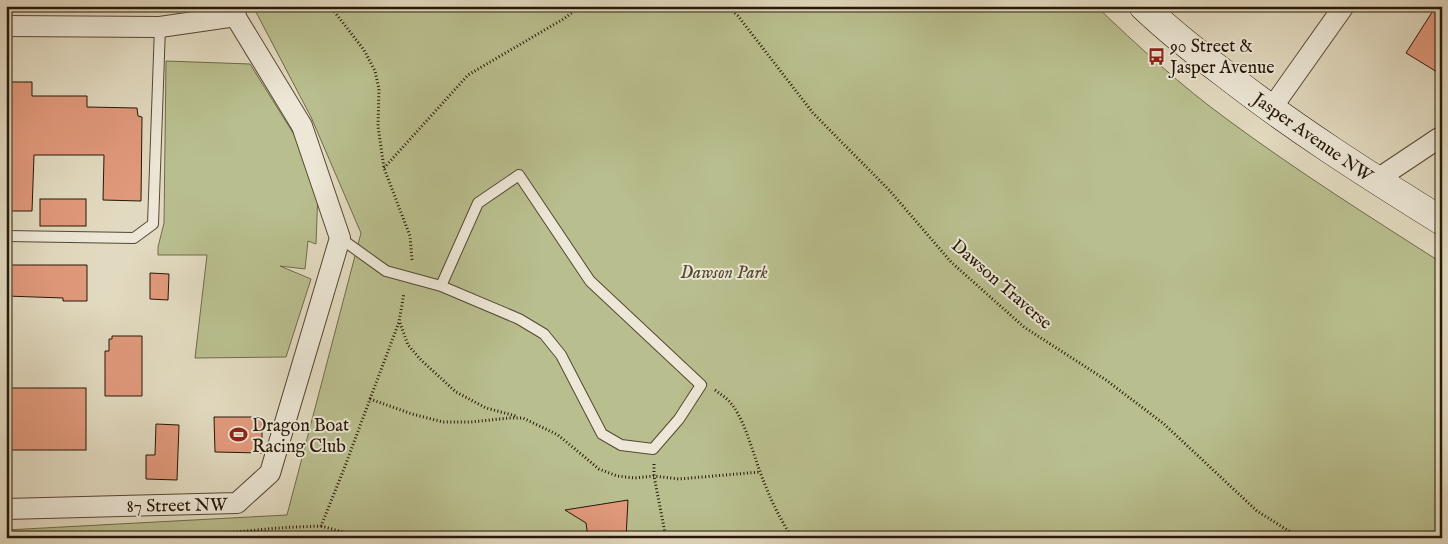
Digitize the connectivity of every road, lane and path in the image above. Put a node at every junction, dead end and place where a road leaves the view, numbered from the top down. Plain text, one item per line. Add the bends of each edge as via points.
1 (330, 6) edge
2 (580, 6) edge
3 (727, 6) edge
4 (1143, 6) edge
5 (1344, 6) edge
6 (232, 11) edge
7 (6, 26) edge
8 (160, 27) junction
9 (1271, 110) junction
10 (1439, 138) dead end
11 (384, 168) junction
12 (1376, 180) junction
13 (1442, 221) edge
14 (6, 236) edge
15 (340, 238) junction
16 (408, 277) junction
17 (441, 286) junction
18 (399, 322) junction
19 (701, 384) junction
20 (370, 399) junction
21 (523, 418) junction
22 (653, 449) junction
23 (760, 472) junction
24 (654, 476) junction
25 (6, 509) edge
26 (321, 526) junction
27 (153, 538) edge
28 (351, 538) edge
29 (666, 538) edge
30 (792, 538) edge
31 (1300, 538) edge

1 - 11 path via 364,50 375,71
2 - 11 path via 468,75
3 - 31 path, Dawson Traverse via 813,113 890,191 951,262 1024,327 1106,380 1164,424 1257,511
4 - 9 main road, Jasper Avenue NW
5 - 9 street
6 - 8 street
6 - 15 street via 302,126
7 - 8 street
8 - 14 lane via 153,224 134,238
9 - 12 main road, Jasper Avenue NW
10 - 12 street
11 - 16 path via 410,236 412,258
12 - 13 main road, Jasper Avenue NW
15 - 16 lane via 386,271
15 - 25 street, 87 Street NW via 270,473 237,503
16 - 17 lane
16 - 18 path
17 - 19 lane via 478,203 519,175 590,282
17 - 22 lane via 519,319 544,334 561,355 602,434 621,445
18 - 20 path
18 - 21 path via 412,350 456,392 486,408
19 - 22 lane
19 - 23 path via 714,389 734,406
20 - 21 path via 443,422
20 - 26 path
21 - 24 path via 558,435 599,468 617,476
22 - 24 path
23 - 24 path via 679,479
23 - 30 path
24 - 29 path
26 - 27 path
26 - 28 path via 343,532

